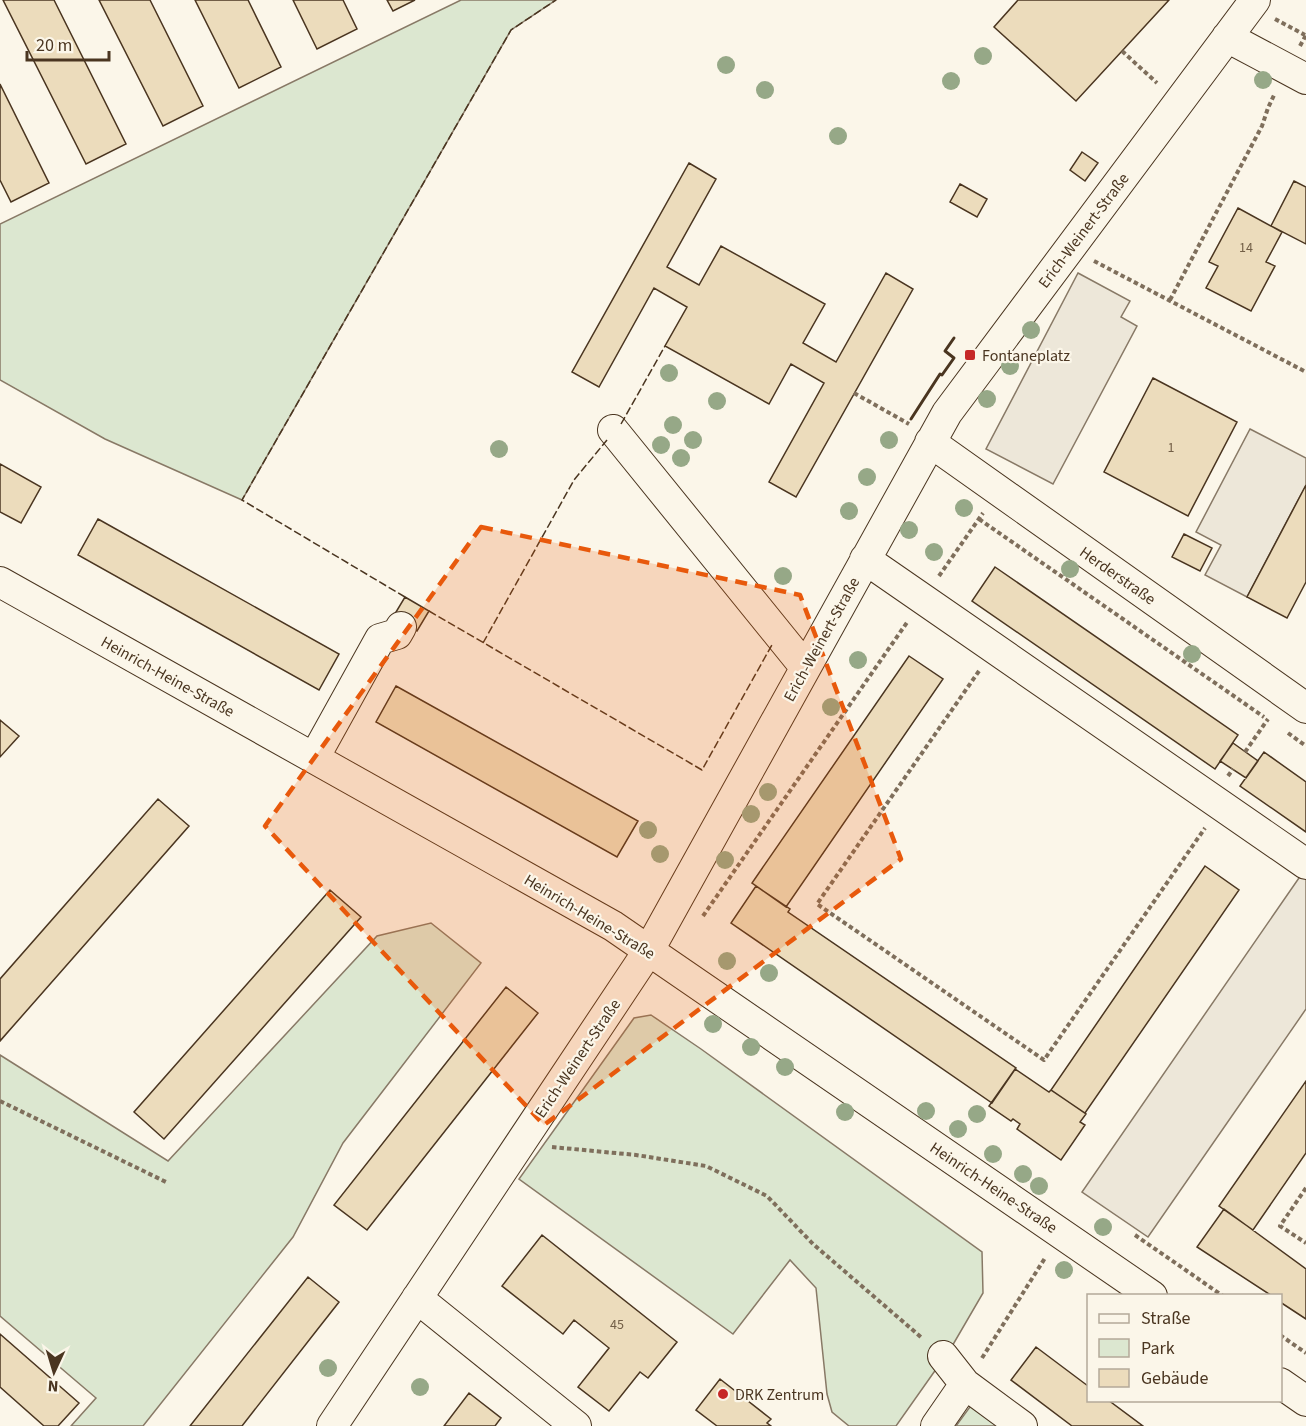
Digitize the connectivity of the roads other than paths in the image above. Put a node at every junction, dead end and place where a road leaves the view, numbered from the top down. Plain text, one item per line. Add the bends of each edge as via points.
1 (1256, 0) edge
2 (1227, 37) junction
3 (1297, 74) edge
4 (613, 429) dead end
5 (930, 442) junction
6 (865, 559) junction
7 (0, 582) edge
8 (400, 627) dead end
9 (805, 667) junction
10 (1306, 708) edge
11 (314, 758) junction
12 (1306, 864) edge
13 (649, 950) junction
14 (1149, 1294) edge
15 (417, 1298) junction
16 (942, 1356) road end
17 (965, 1384) junction
18 (1282, 1384) edge
19 (1306, 1401) edge
20 (558, 1420) edge
21 (332, 1426) edge
22 (936, 1426) edge
23 (1022, 1426) edge

1 - 2 street, Erich-Weinert-Straße
2 - 3 street
2 - 5 street, Erich-Weinert-Straße via 963,390
4 - 9 street
5 - 6 street, Erich-Weinert-Straße
5 - 10 street, Herderstraße
6 - 9 street, Erich-Weinert-Straße
6 - 12 street
7 - 11 street, Heinrich-Heine-Straße
8 - 11 street via 397,634 380,639
9 - 13 street, Erich-Weinert-Straße
11 - 13 street, Heinrich-Heine-Straße via 614,926
13 - 14 street, Heinrich-Heine-Straße
13 - 15 street, Erich-Weinert-Straße
15 - 20 street
15 - 21 street, Erich-Weinert-Straße
16 - 17 street
17 - 22 street
17 - 23 street
18 - 19 street

